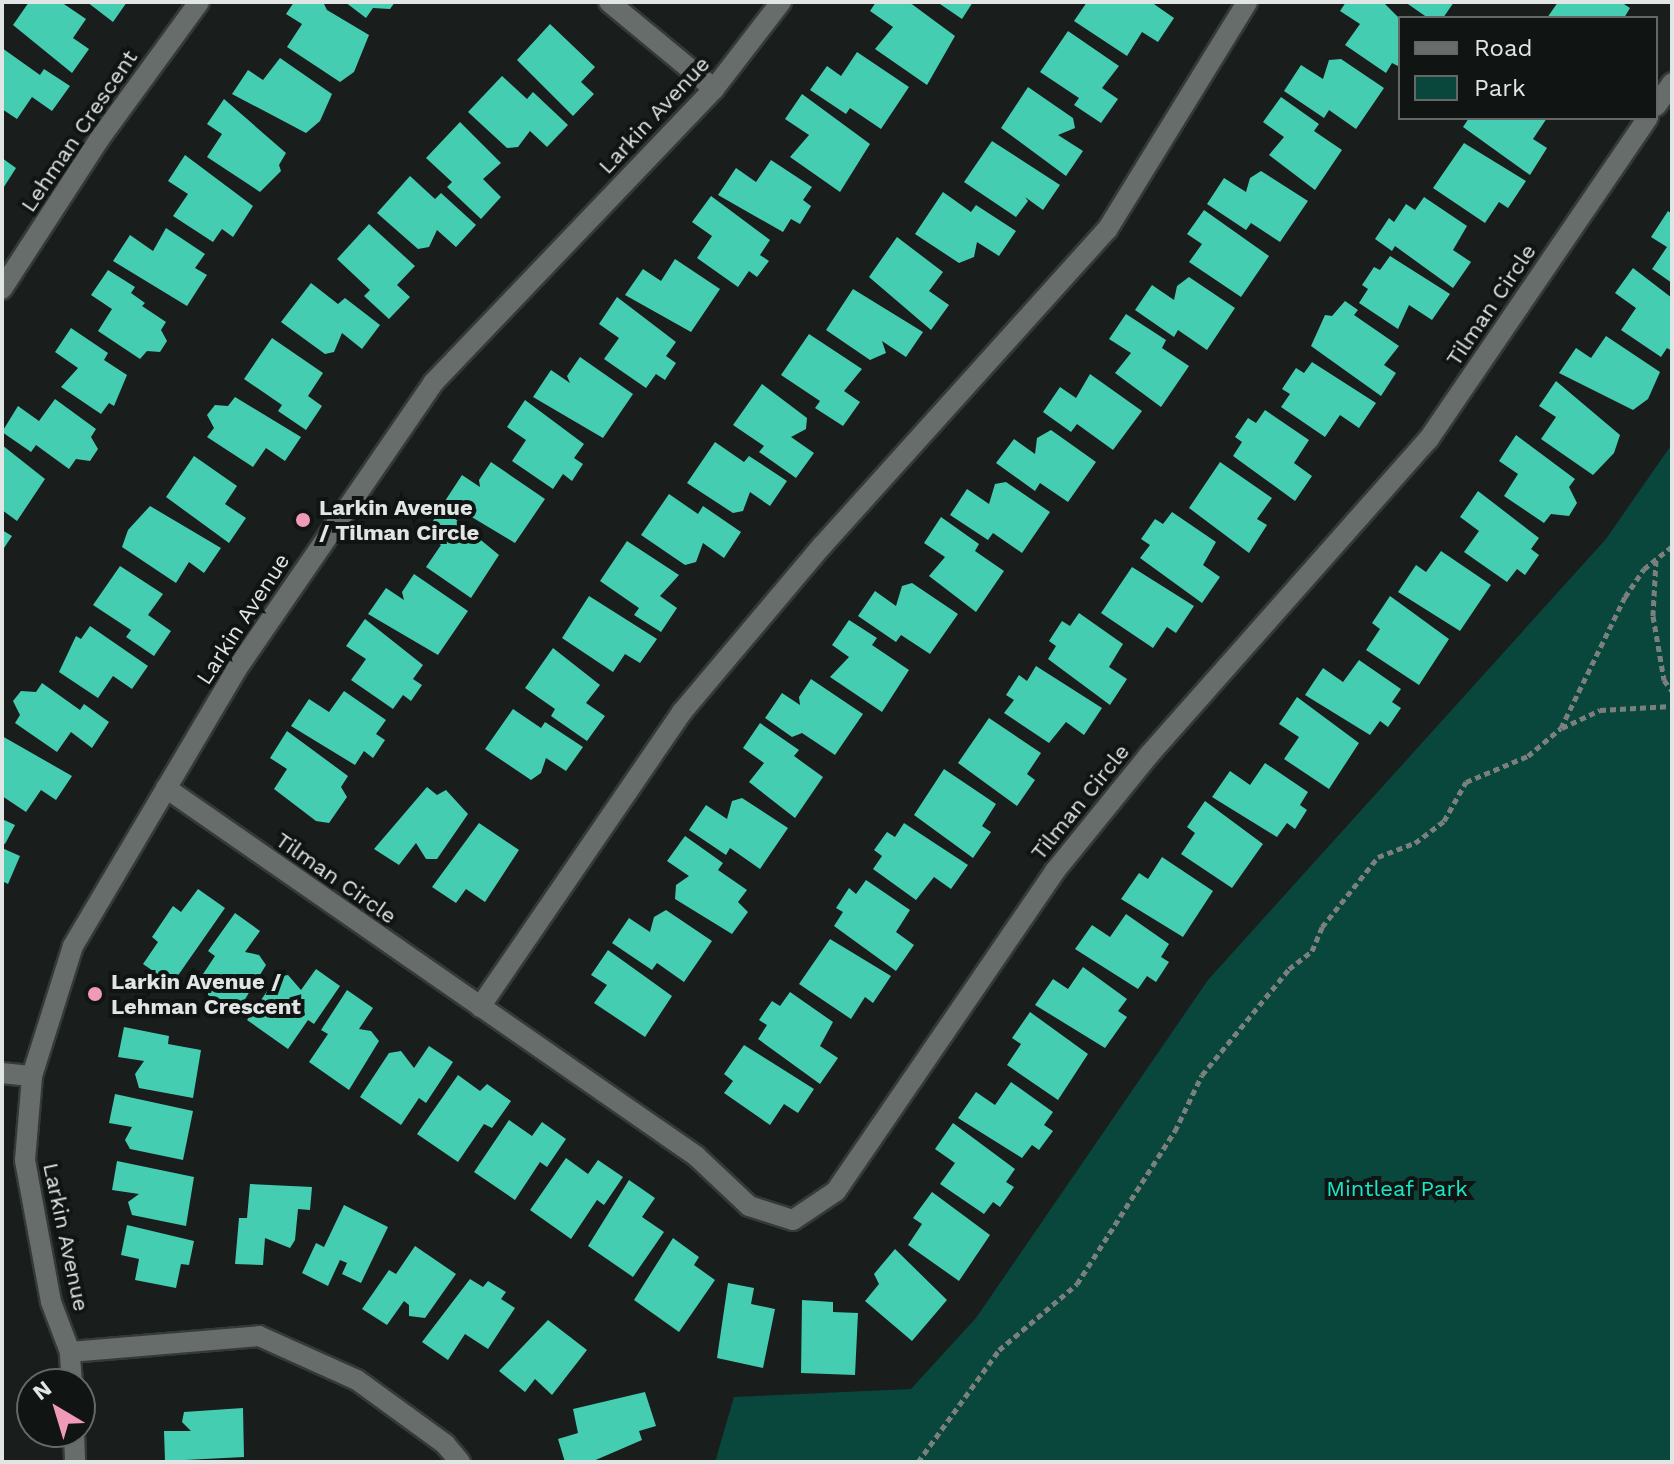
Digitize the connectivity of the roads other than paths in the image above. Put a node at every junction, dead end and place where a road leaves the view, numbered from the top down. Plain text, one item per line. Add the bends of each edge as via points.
1 (199, 2) edge
2 (609, 2) edge
3 (781, 2) edge
4 (1247, 2) edge
5 (1672, 83) edge
6 (714, 89) junction
7 (1658, 103) edge
8 (1647, 120) edge
9 (2, 289) edge
10 (166, 788) junction
11 (480, 1007) junction
12 (2, 1073) edge
13 (32, 1076) junction
14 (70, 1352) junction
15 (71, 1368) edge
16 (460, 1462) edge

1 - 9 street, Lehman Crescent via 100,138
2 - 6 street
3 - 6 street, Larkin Avenue
4 - 11 street via 1107,230 822,546 682,712
5 - 7 street
6 - 10 street, Larkin Avenue via 433,383 236,670
8 - 11 street, Tilman Circle via 1428,440 1149,755 1055,871 836,1191 793,1220 749,1206 696,1156
10 - 11 street, Tilman Circle
10 - 13 street, Larkin Avenue via 73,946
12 - 13 street
13 - 14 street, Larkin Avenue via 25,1160 51,1302
14 - 15 street, Larkin Avenue
14 - 16 street via 259,1336 357,1380 445,1444

